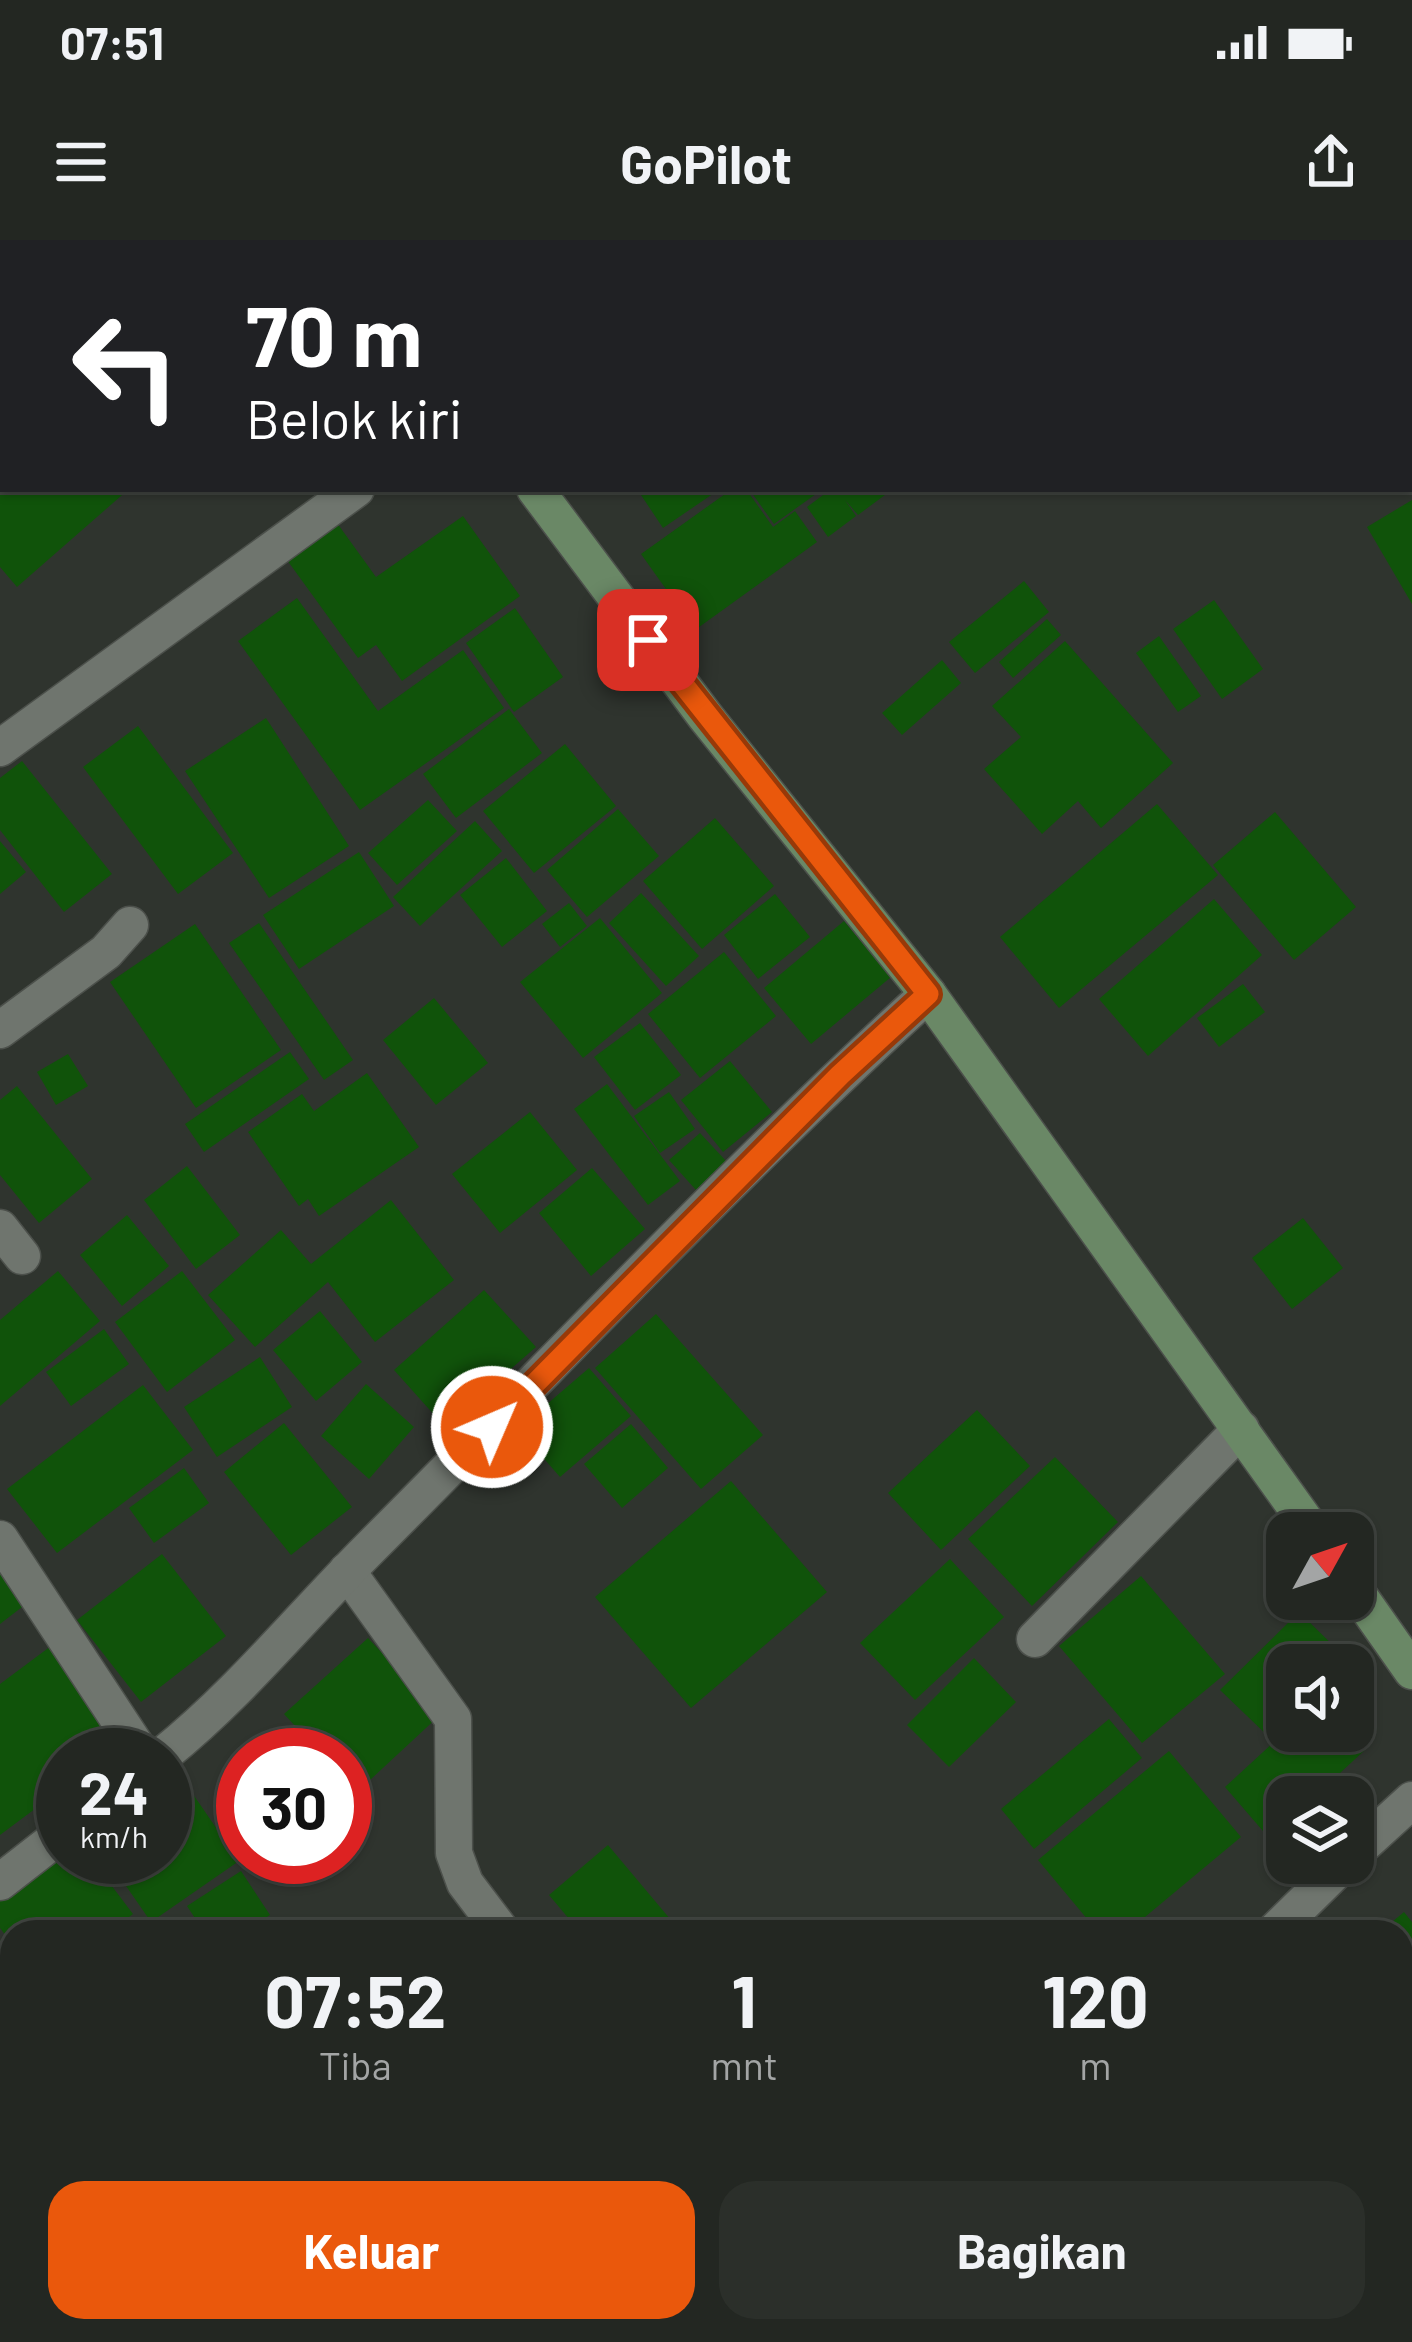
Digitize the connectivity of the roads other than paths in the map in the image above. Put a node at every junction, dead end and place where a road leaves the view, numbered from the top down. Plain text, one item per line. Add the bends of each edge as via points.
1 (352, 492) edge
2 (537, 492) edge
3 (1, 745) edge
4 (130, 925) dead end
5 (928, 994) junction
6 (0, 1030) edge
7 (1241, 1429) junction
8 (1299, 1512) edge
9 (0, 1539) edge
10 (347, 1571) junction
11 (1374, 1617) edge
12 (1035, 1639) dead end
13 (1412, 1671) edge
14 (124, 1728) edge
15 (192, 1730) edge
16 (1412, 1799) edge
17 (1374, 1834) edge
18 (36, 1854) edge
19 (0, 1882) edge
20 (1323, 1884) edge
21 (493, 1920) edge
22 (1286, 1920) edge

1 - 3 street
2 - 5 street
4 - 6 street
5 - 7 street
5 - 10 street
7 - 8 street
7 - 12 street
9 - 14 street
10 - 15 street via 248,1681
10 - 21 street via 453,1719 454,1853
11 - 13 street
16 - 17 street
18 - 19 street
20 - 22 street

